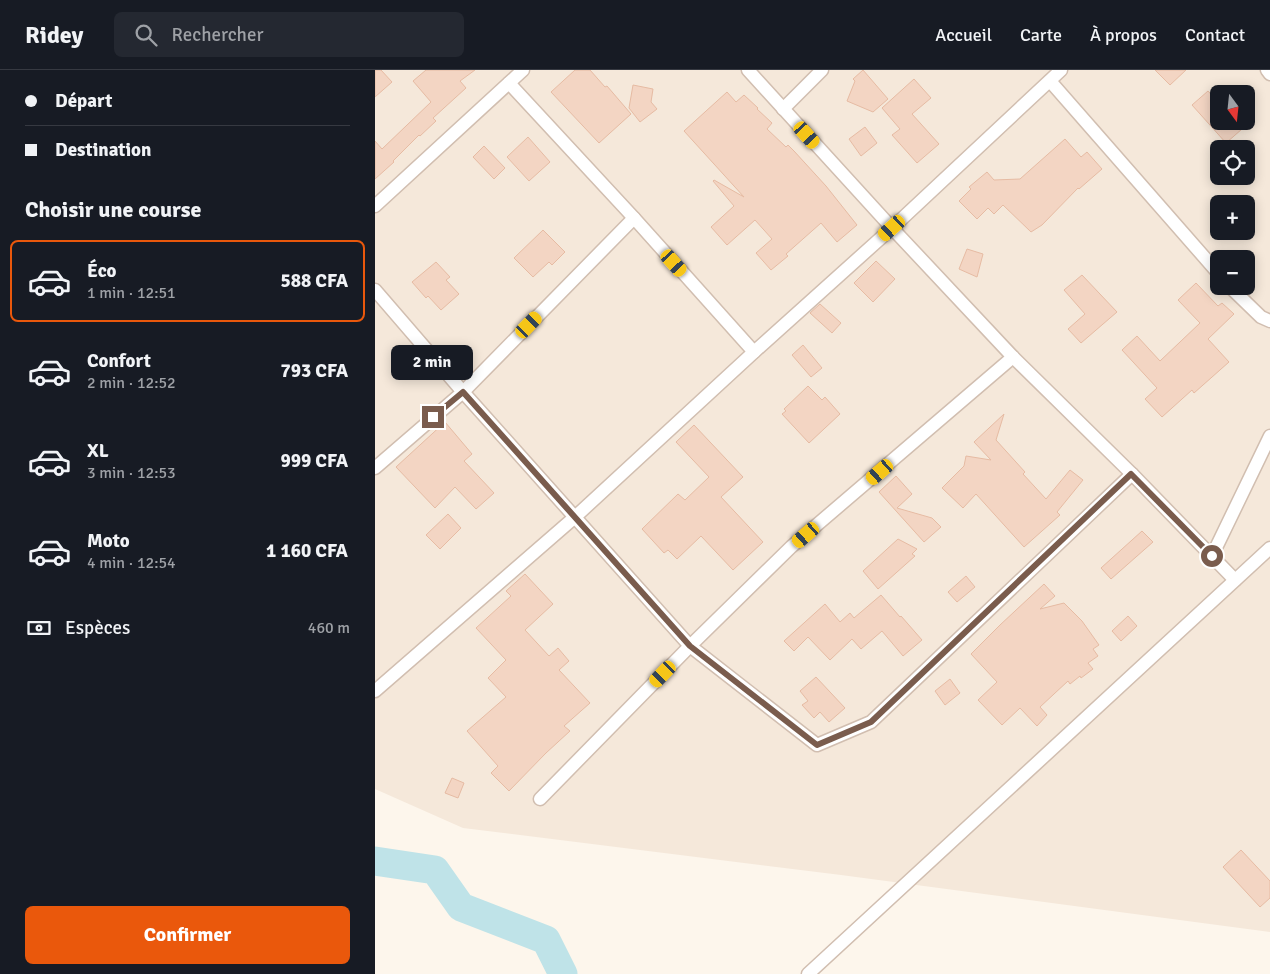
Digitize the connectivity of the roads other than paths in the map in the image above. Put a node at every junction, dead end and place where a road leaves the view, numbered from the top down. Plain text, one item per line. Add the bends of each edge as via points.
1 (523, 70) edge
2 (748, 70) edge
3 (822, 70) edge
4 (1061, 70) edge
5 (1267, 70) edge
6 (1270, 74) edge
7 (1050, 81) junction
8 (509, 83) junction
9 (783, 109) junction
10 (375, 206) edge
11 (633, 218) junction
12 (892, 228) junction
13 (1210, 264) edge
14 (375, 290) edge
15 (1238, 295) edge
16 (1270, 321) edge
17 (754, 352) junction
18 (1013, 358) junction
19 (463, 392) junction
20 (1270, 436) edge
21 (375, 468) edge
22 (1131, 474) junction
23 (575, 517) junction
24 (1270, 548) edge
25 (1212, 556) junction
26 (1235, 580) junction
27 (690, 646) junction
28 (375, 691) edge
29 (540, 799) dead end
30 (808, 974) edge

1 - 8 street
2 - 9 street
3 - 9 street
4 - 7 street
5 - 6 street
7 - 12 street
7 - 13 street
8 - 10 street
8 - 11 street
9 - 12 street
11 - 17 street
11 - 19 street
12 - 17 street
12 - 18 street
14 - 19 street
15 - 16 street via 1261,317
17 - 23 street
18 - 22 street
18 - 27 street via 791,548
19 - 21 street
19 - 23 street
20 - 25 street
22 - 25 street
22 - 27 street via 871,722 817,745
23 - 27 street
23 - 28 street
24 - 26 street
25 - 26 street
26 - 30 street
27 - 29 street

